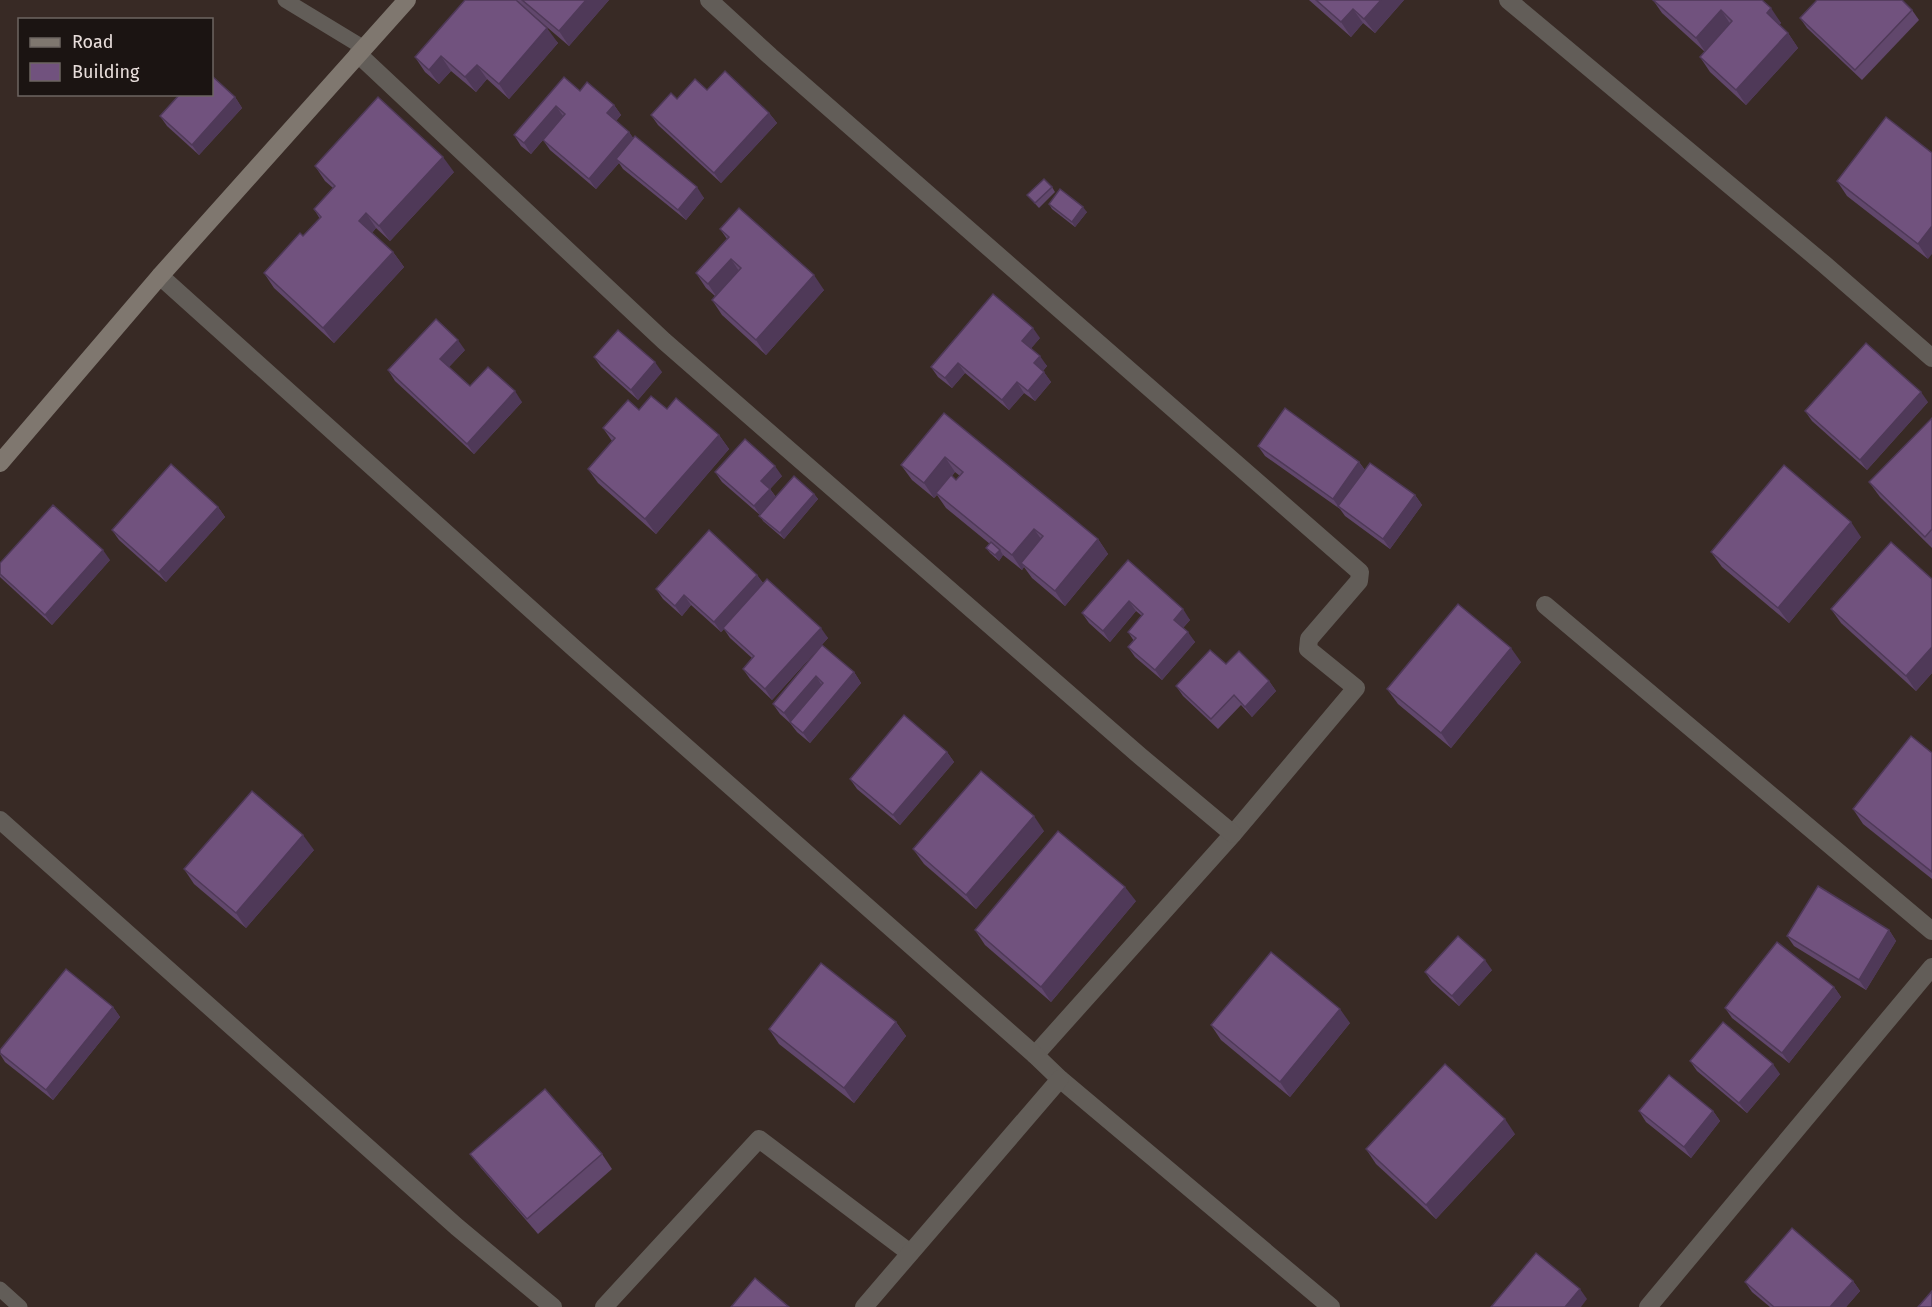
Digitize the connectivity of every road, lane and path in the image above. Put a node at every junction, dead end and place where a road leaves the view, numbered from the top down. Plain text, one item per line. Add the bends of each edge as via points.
1 (285, 0) edge
2 (407, 0) edge
3 (710, 0) edge
4 (1508, 0) edge
5 (361, 51) junction
6 (160, 276) junction
7 (1932, 358) edge
8 (0, 463) edge
9 (1545, 605) dead end
10 (0, 820) edge
11 (1233, 834) junction
12 (1932, 931) edge
13 (1932, 967) edge
14 (1035, 1055) junction
15 (1060, 1079) junction
16 (910, 1253) junction
17 (0, 1289) edge
18 (20, 1307) edge
19 (553, 1307) edge
20 (604, 1307) edge
21 (864, 1307) edge
22 (1332, 1307) edge
23 (1648, 1307) edge

1 - 5 lane
2 - 5 street
3 - 11 street via 1360,572 1359,580 1307,645 1356,688
4 - 7 street
5 - 6 street
5 - 11 street via 664,341
6 - 8 street
6 - 14 street via 575,650
9 - 12 street
10 - 19 street via 457,1227
11 - 14 street
13 - 23 street
14 - 15 street
15 - 16 street
15 - 22 street
16 - 20 street via 759,1139
16 - 21 street
17 - 18 lane

